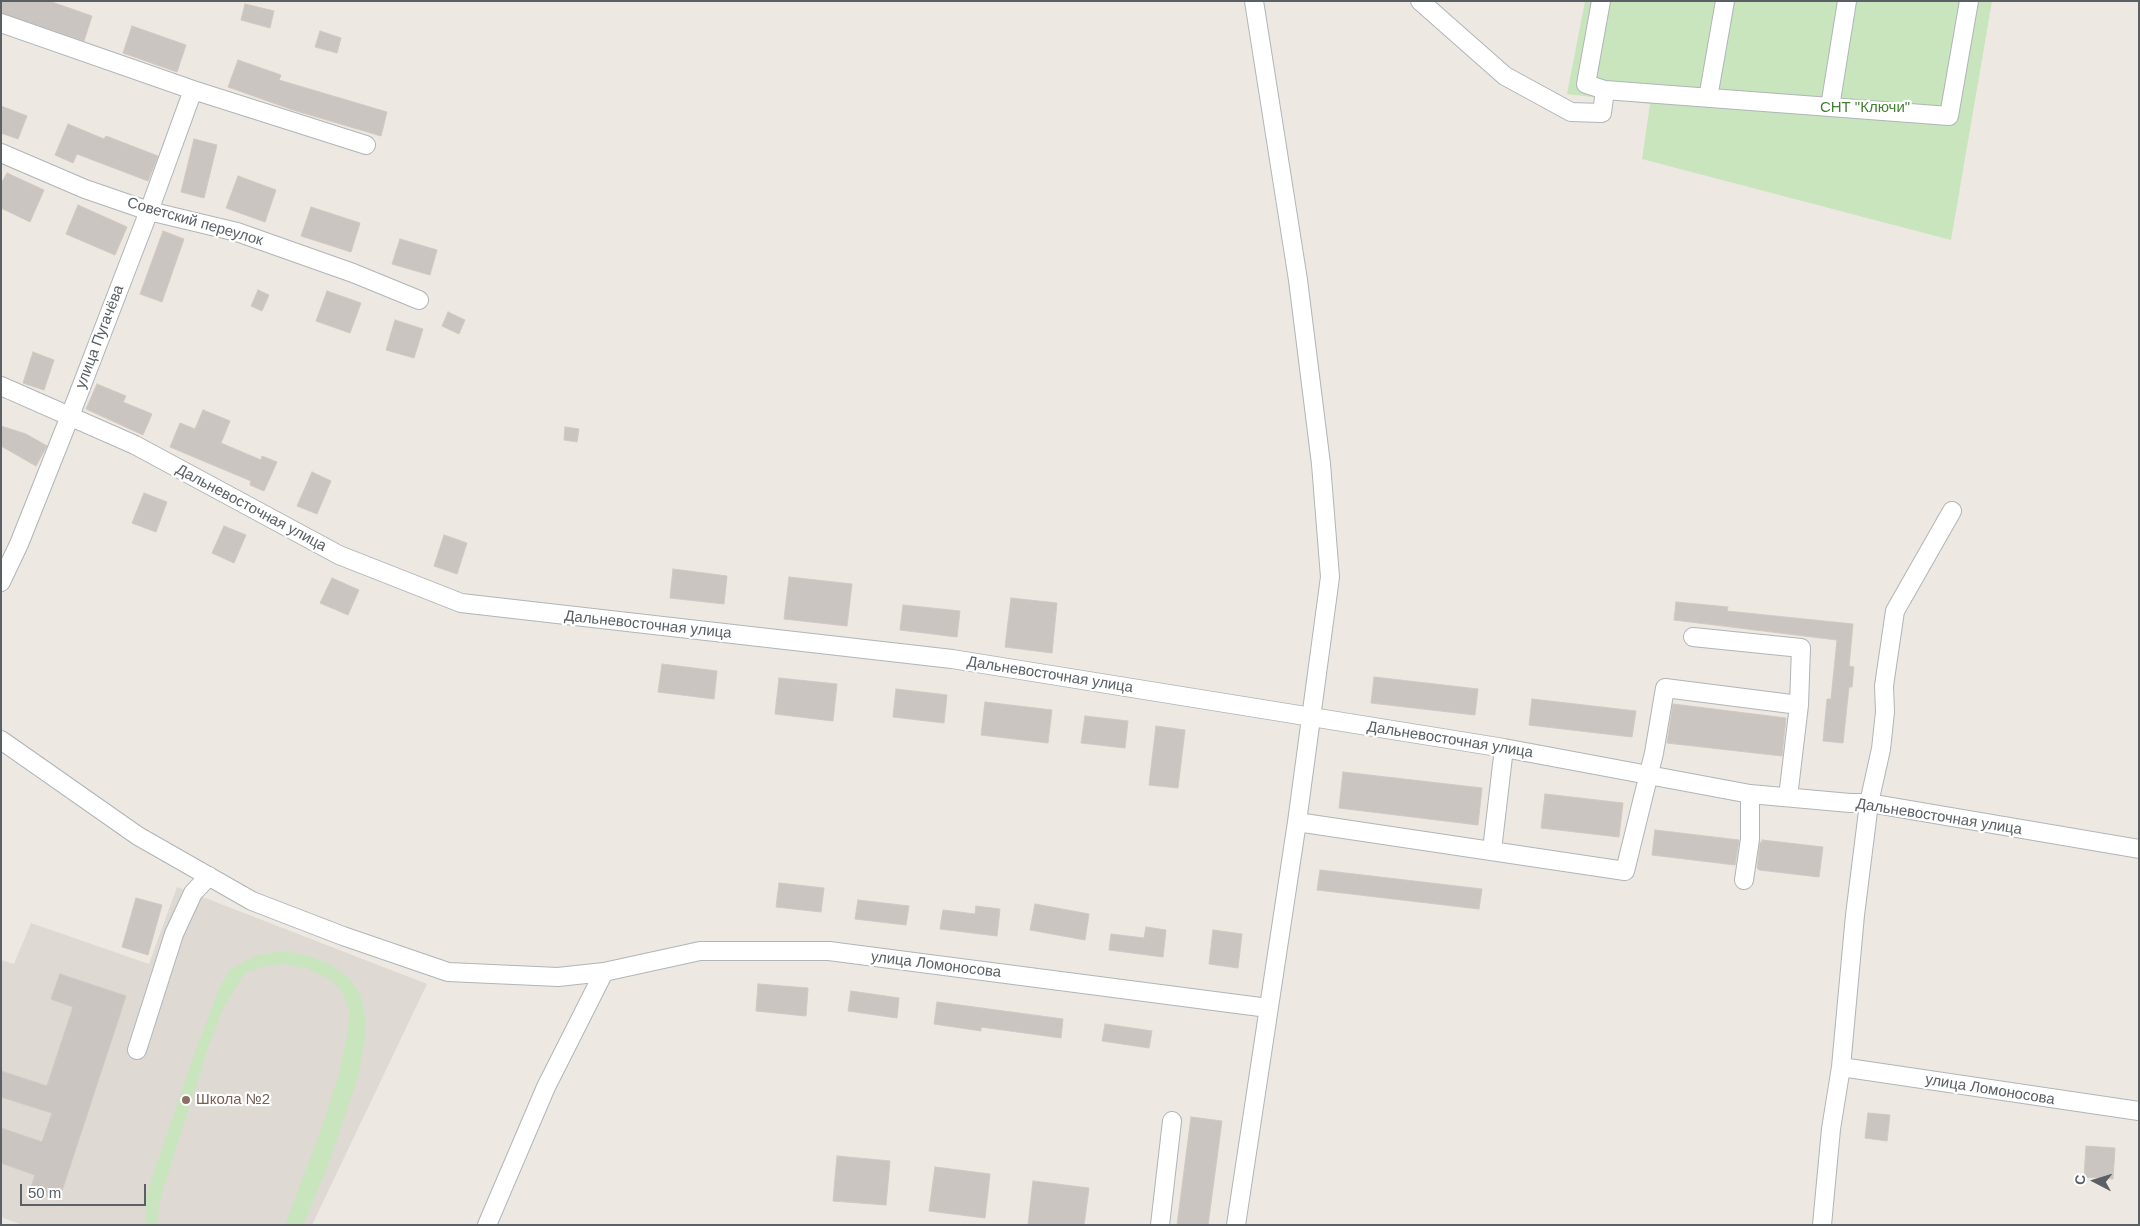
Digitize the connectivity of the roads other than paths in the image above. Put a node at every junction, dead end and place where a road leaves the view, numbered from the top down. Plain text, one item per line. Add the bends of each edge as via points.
1 (1254, 1) edge
2 (1420, 1) edge
3 (1601, 1) edge
4 (1725, 1) edge
5 (1847, 1) edge
6 (1969, 1) edge
7 (1, 23) edge
8 (193, 90) junction
9 (1605, 90) junction
10 (1708, 98) junction
11 (1830, 107) junction
12 (366, 145) dead end
13 (1, 153) edge
14 (149, 211) junction
15 (419, 300) dead end
16 (1, 386) edge
17 (70, 416) junction
18 (1952, 511) dead end
19 (1, 582) edge
20 (1693, 637) dead end
21 (1799, 704) junction
22 (1311, 718) junction
23 (1, 740) edge
24 (1504, 748) junction
25 (1649, 774) junction
26 (1750, 794) junction
27 (1788, 796) junction
28 (1868, 803) junction
29 (1297, 822) junction
30 (2139, 849) edge
31 (1492, 850) junction
32 (208, 876) junction
33 (1744, 880) dead end
34 (604, 972) junction
35 (1268, 1008) junction
36 (137, 1050) dead end
37 (1841, 1067) junction
38 (2139, 1111) edge
39 (1172, 1121) dead end
40 (487, 1225) edge
41 (1160, 1225) edge
42 (1236, 1225) edge
43 (1822, 1225) edge

1 - 22 street via 1298,280 1321,464 1330,577
2 - 9 street via 1505,76 1571,112 1602,114
3 - 9 street via 1586,84
4 - 10 street
5 - 11 street
6 - 11 street via 1950,116
7 - 8 street
8 - 12 street
8 - 14 street, улица Пугачёва
9 - 10 street
10 - 11 street
13 - 14 street, Советский переулок
14 - 15 street, Советский переулок via 237,232
14 - 17 street, улица Пугачёва
16 - 17 street, Дальневосточная улица
17 - 19 street, улица Пугачёва
17 - 22 street, Дальневосточная улица via 134,445 339,555 461,603 952,658
18 - 28 street via 1895,611 1884,686 1881,748
20 - 21 street via 1801,648
21 - 25 street via 1665,688
21 - 27 street
22 - 24 street, Дальневосточная улица
22 - 29 street
23 - 32 street, улица Ломоносова via 138,836
24 - 25 street, Дальневосточная улица
24 - 31 street
25 - 26 street, Дальневосточная улица
25 - 31 street via 1625,871
26 - 27 street, Дальневосточная улица
26 - 33 street via 1750,839
27 - 28 street, Дальневосточная улица via 1850,804
28 - 30 street, Дальневосточная улица
28 - 37 street via 1854,915
29 - 31 street
29 - 35 street
32 - 34 street, улица Ломоносова via 252,901 448,972 558,977
32 - 36 street via 193,893 174,934
34 - 35 street, улица Ломоносова via 700,951 829,951
34 - 40 street via 546,1087
35 - 42 street
37 - 38 street, улица Ломоносова
37 - 43 street via 1831,1128
39 - 41 street

